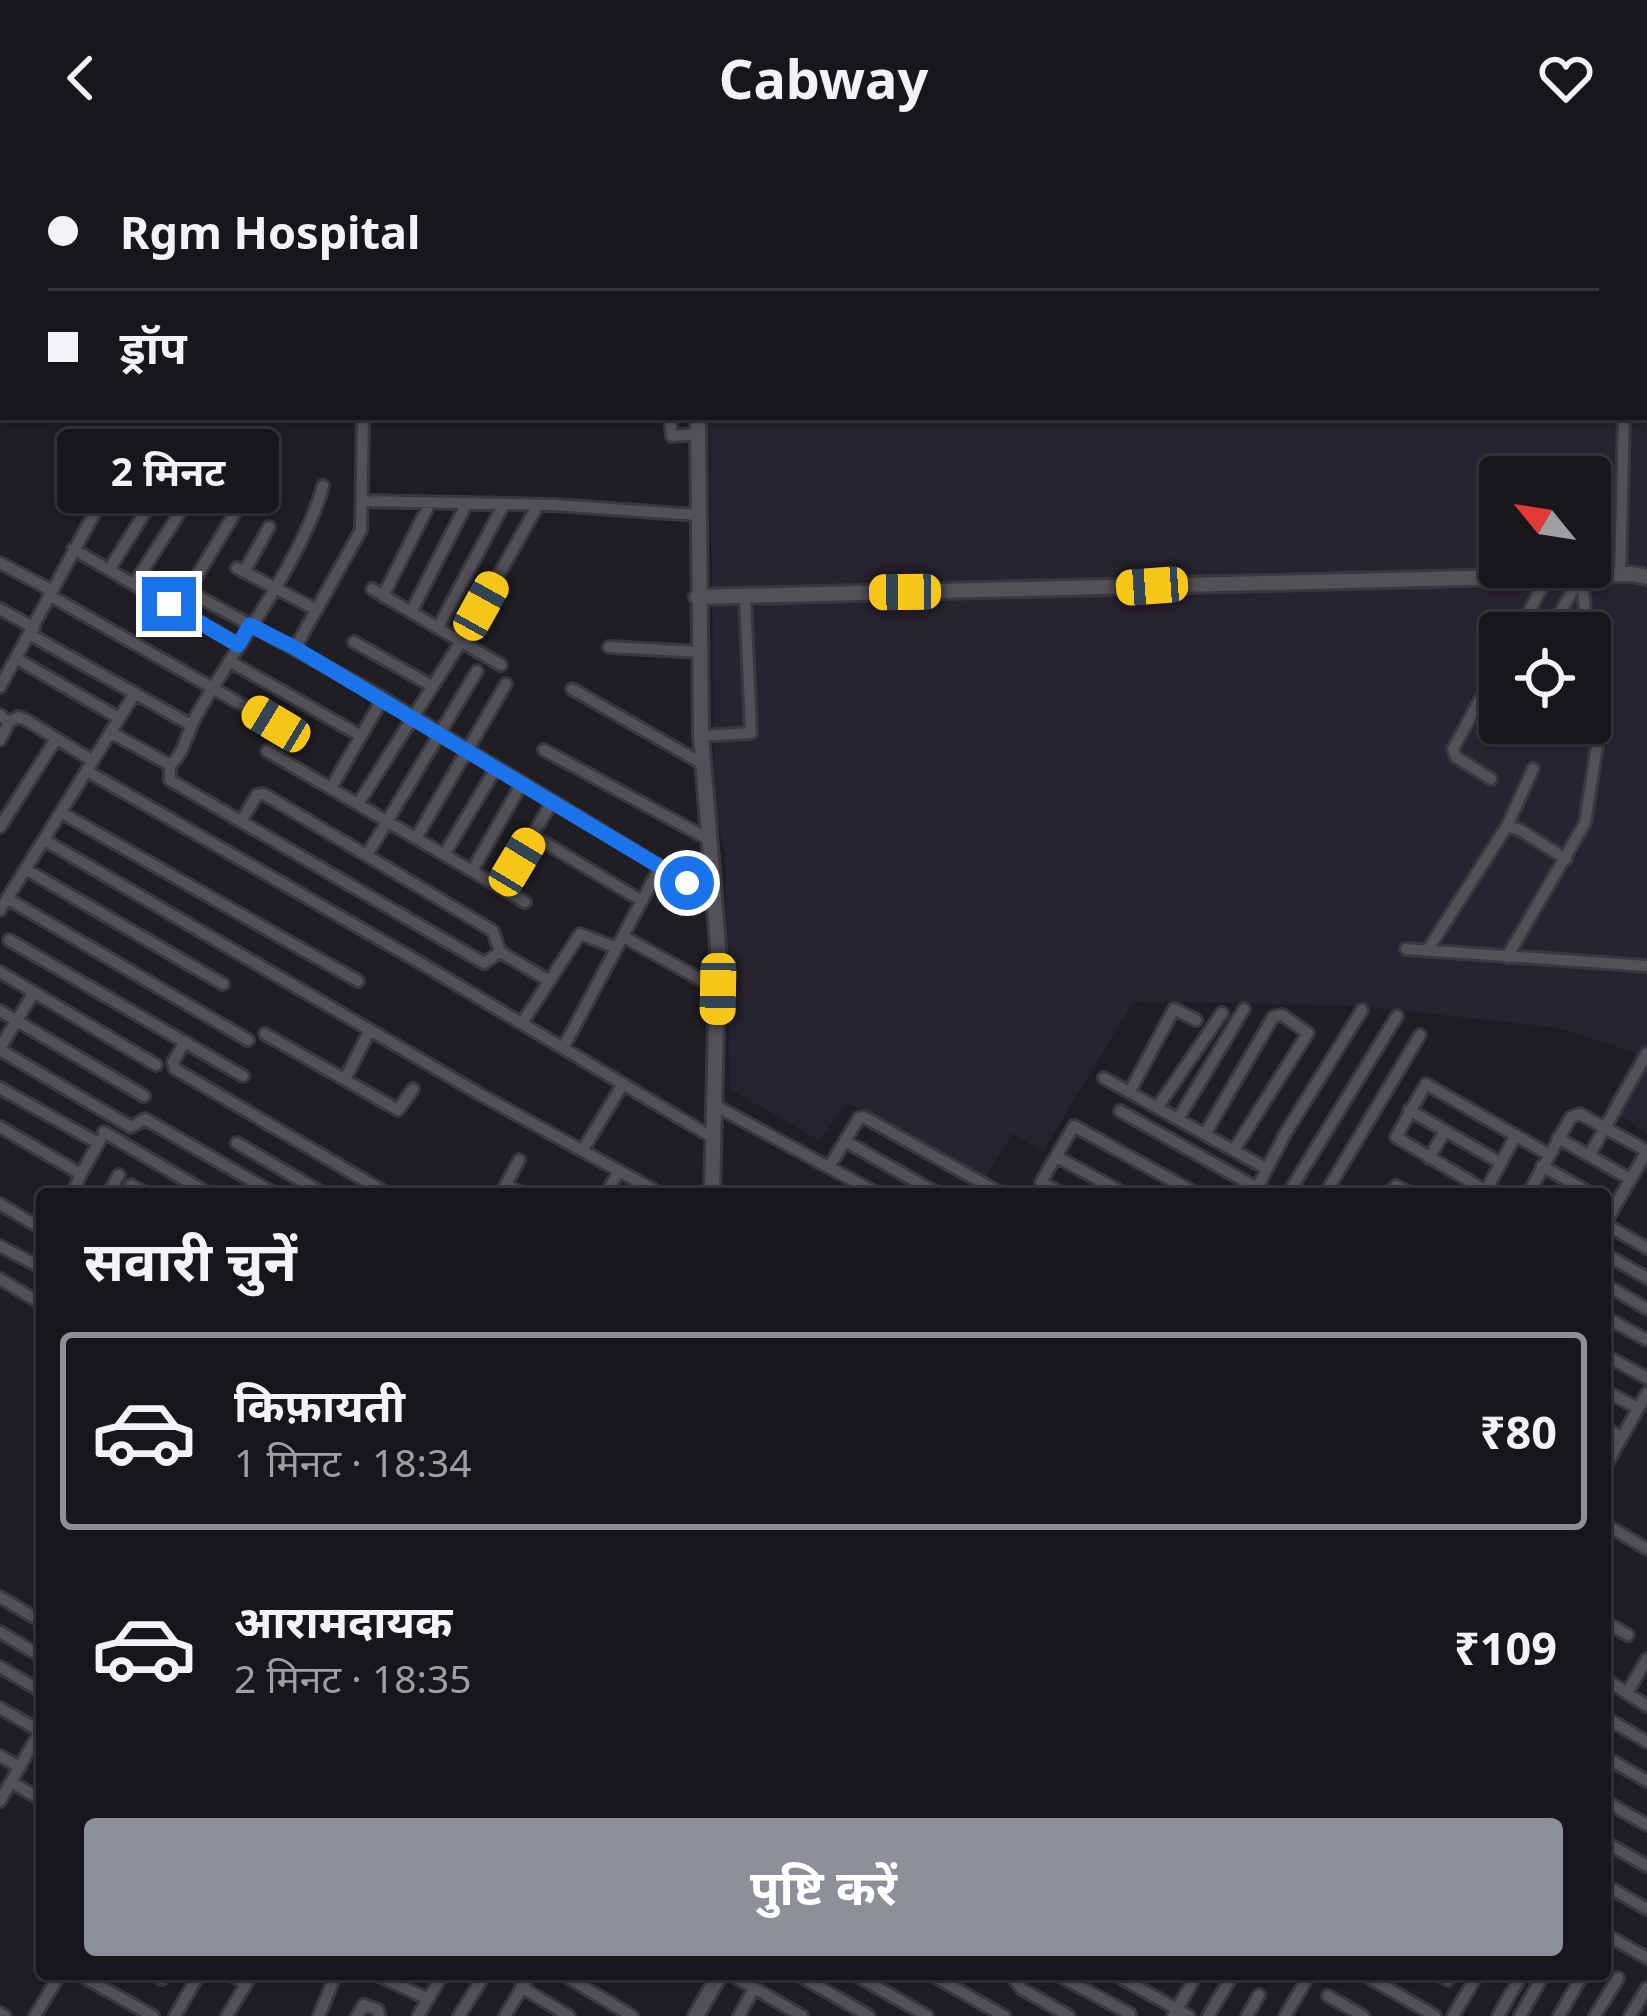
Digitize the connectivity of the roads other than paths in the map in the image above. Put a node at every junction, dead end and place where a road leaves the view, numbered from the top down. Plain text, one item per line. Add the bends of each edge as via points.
1 (363, 420) edge
2 (670, 420) edge
3 (698, 420) edge
4 (1624, 420) edge
5 (698, 434) junction
6 (90, 476) dead end
7 (113, 479) junction
8 (162, 485) junction
9 (322, 486) dead end
10 (194, 489) junction
11 (245, 496) junction
12 (262, 498) dead end
13 (362, 502) junction
14 (430, 503) junction
15 (467, 503) junction
16 (504, 504) junction
17 (538, 505) junction
18 (698, 515) junction
19 (269, 526) dead end
20 (73, 549) junction
21 (0, 563) edge
22 (109, 570) junction
23 (1611, 574) edge
24 (1620, 574) junction
25 (1479, 577) edge
26 (1647, 578) edge
27 (134, 584) junction
28 (273, 586) junction
29 (50, 592) junction
30 (745, 595) junction
31 (698, 597) junction
32 (0, 609) edge
33 (316, 610) junction
34 (411, 612) junction
35 (250, 625) junction
36 (438, 628) junction
37 (32, 631) junction
38 (354, 642) dead end
39 (461, 642) junction
40 (238, 645) junction
41 (609, 647) dead end
42 (295, 648) junction
43 (699, 652) junction
44 (17, 659) junction
45 (229, 661) junction
46 (501, 665) dead end
47 (477, 671) dead end
48 (506, 684) dead end
49 (214, 686) junction
50 (432, 686) junction
51 (0, 687) edge
52 (572, 688) dead end
53 (135, 693) junction
54 (382, 698) junction
55 (1479, 701) edge
56 (412, 716) junction
57 (4, 718) edge
58 (119, 718) junction
59 (276, 724) dead end
60 (191, 725) junction
61 (110, 732) junction
62 (440, 734) junction
63 (361, 736) junction
64 (701, 736) junction
65 (56, 739) junction
66 (0, 740) edge
67 (1595, 744) edge
68 (466, 749) junction
69 (544, 750) dead end
70 (267, 751) dead end
71 (703, 764) junction
72 (170, 765) junction
73 (90, 766) junction
74 (496, 768) junction
75 (1533, 769) dead end
76 (1490, 779) dead end
77 (521, 784) junction
78 (331, 788) junction
79 (552, 802) junction
80 (358, 804) junction
81 (62, 813) junction
82 (241, 820) junction
83 (387, 821) junction
84 (1507, 826) junction
85 (0, 827) edge
86 (532, 836) junction
87 (416, 838) junction
88 (710, 840) junction
89 (46, 841) junction
90 (444, 855) junction
91 (367, 856) junction
92 (1566, 859) junction
93 (660, 867) junction
94 (27, 870) junction
95 (472, 871) junction
96 (501, 888) junction
97 (424, 890) junction
98 (714, 899) junction
99 (642, 901) junction
100 (525, 902) dead end
101 (4, 904) edge
102 (409, 916) junction
103 (10, 940) dead end
104 (620, 943) junction
105 (1406, 949) dead end
106 (1426, 951) junction
107 (500, 952) junction
108 (1507, 957) junction
109 (1647, 966) edge
110 (0, 972) edge
111 (548, 980) junction
112 (358, 981) dead end
113 (223, 984) dead end
114 (718, 989) junction
115 (34, 992) junction
116 (1244, 1009) dead end
117 (1362, 1010) dead end
118 (0, 1011) edge
119 (1222, 1013) dead end
120 (1397, 1016) dead end
121 (1196, 1020) dead end
122 (16, 1021) junction
123 (522, 1024) junction
124 (370, 1030) junction
125 (266, 1034) dead end
126 (1420, 1035) dead end
127 (248, 1040) dead end
128 (185, 1042) junction
129 (563, 1048) junction
130 (0, 1049) edge
131 (1647, 1053) edge
132 (156, 1065) dead end
133 (243, 1076) dead end
134 (1104, 1078) dead end
135 (345, 1079) junction
136 (623, 1084) junction
137 (0, 1088) edge
138 (413, 1089) dead end
139 (1130, 1091) junction
140 (144, 1096) dead end
141 (716, 1106) junction
142 (1157, 1108) junction
143 (1120, 1111) dead end
144 (1409, 1111) junction
145 (112, 1116) junction
146 (1178, 1119) junction
147 (0, 1127) edge
148 (1605, 1128) junction
149 (1445, 1131) junction
150 (1204, 1134) junction
151 (1516, 1135) junction
152 (101, 1137) junction
153 (1558, 1138) junction
154 (715, 1139) junction
155 (845, 1141) junction
156 (237, 1143) dead end
157 (582, 1150) junction
158 (1234, 1150) junction
159 (1589, 1156) junction
160 (1057, 1157) junction
161 (1429, 1158) junction
162 (519, 1160) dead end
163 (1545, 1160) junction
164 (1501, 1163) junction
165 (829, 1167) junction
166 (619, 1171) junction
167 (81, 1174) junction
168 (118, 1175) dead end
169 (1630, 1179) junction
170 (131, 1185) dead end
171 (1258, 1186) edge
172 (75, 1188) edge
173 (111, 1188) edge
174 (135, 1188) edge
175 (198, 1188) edge
176 (265, 1188) edge
177 (314, 1188) edge
178 (378, 1188) edge
179 (505, 1188) edge
180 (609, 1188) edge
181 (650, 1188) edge
182 (712, 1188) edge
183 (867, 1188) edge
184 (927, 1188) edge
185 (991, 1188) edge
186 (1052, 1188) edge
187 (1114, 1188) edge
188 (1186, 1188) edge
189 (1294, 1188) edge
190 (1329, 1188) edge
191 (1477, 1188) edge
192 (1488, 1188) edge
193 (1531, 1188) edge
194 (1584, 1188) edge
195 (1611, 1203) edge
196 (0, 1204) edge
197 (36, 1225) edge
198 (1611, 1227) edge
199 (0, 1246) edge
200 (1647, 1247) edge
201 (1611, 1257) edge
202 (36, 1265) edge
203 (1647, 1278) edge
204 (0, 1279) edge
205 (1611, 1288) edge
206 (36, 1300) edge
207 (1647, 1309) edge
208 (1611, 1320) edge
209 (1647, 1340) edge
210 (1611, 1357) edge
211 (1647, 1378) edge
212 (1647, 1393) edge
213 (1611, 1394) edge
214 (1638, 1408) junction
215 (1611, 1431) edge
216 (1621, 1437) junction
217 (1611, 1453) edge
218 (1611, 1528) edge
219 (1647, 1549) edge
220 (0, 1597) edge
221 (36, 1618) edge
222 (1611, 1625) edge
223 (0, 1632) edge
224 (1628, 1635) dead end
225 (36, 1653) edge
226 (1647, 1659) edge
227 (0, 1667) edge
228 (1611, 1683) edge
229 (1627, 1693) junction
230 (36, 1694) edge
231 (1647, 1706) edge
232 (0, 1708) edge
233 (1611, 1721) edge
234 (36, 1726) edge
235 (36, 1738) edge
236 (1647, 1742) edge
237 (28, 1752) junction
238 (0, 1756) edge
239 (36, 1757) edge
240 (1611, 1760) edge
241 (20, 1767) junction
242 (1647, 1781) edge
243 (11, 1782) junction
244 (36, 1797) edge
245 (0, 1801) edge
246 (1611, 1804) edge
247 (1647, 1825) edge
248 (1611, 1845) edge
249 (1647, 1866) edge
250 (1611, 1889) edge
251 (1647, 1909) edge
252 (1611, 1938) edge
253 (1647, 1958) edge
254 (1618, 1978) dead end
255 (56, 1980) edge
256 (89, 1980) edge
257 (196, 1980) edge
258 (248, 1980) edge
259 (334, 1980) edge
260 (388, 1980) edge
261 (439, 1980) edge
262 (481, 1980) edge
263 (526, 1980) edge
264 (572, 1980) edge
265 (717, 1980) edge
266 (740, 1980) edge
267 (807, 1980) edge
268 (864, 1980) edge
269 (941, 1980) edge
270 (1015, 1980) edge
271 (1066, 1980) edge
272 (1124, 1980) edge
273 (1194, 1980) edge
274 (1230, 1980) edge
275 (1307, 1980) edge
276 (1373, 1980) edge
277 (1474, 1980) edge
278 (1519, 1980) edge
279 (1541, 1980) edge
280 (1580, 1980) edge
281 (521, 1988) junction
282 (754, 1988) junction
283 (1647, 1988) edge
284 (882, 1990) junction
285 (1143, 1991) junction
286 (1259, 1995) dead end
287 (1328, 1996) dead end
288 (428, 1999) junction
289 (785, 2012) edge
290 (1180, 2014) edge
291 (1130, 2015) edge
292 (35, 2016) edge
293 (153, 2016) edge
294 (175, 2016) edge
295 (227, 2016) edge
296 (319, 2016) edge
297 (357, 2016) edge
298 (379, 2016) edge
299 (418, 2016) edge
300 (459, 2016) edge
301 (505, 2016) edge
302 (569, 2016) edge
303 (632, 2016) edge
304 (698, 2016) edge
305 (739, 2016) edge
306 (802, 2016) edge
307 (868, 2016) edge
308 (927, 2016) edge
309 (1004, 2016) edge
310 (1069, 2016) edge
311 (1208, 2016) edge
312 (1247, 2016) edge
313 (1286, 2016) edge
314 (1363, 2016) edge
315 (1435, 2016) edge
316 (1453, 2016) edge
317 (1498, 2016) edge
318 (1520, 2016) edge
319 (1559, 2016) edge
320 (1595, 2016) edge
321 (1630, 2016) edge

1 - 13 street
2 - 5 street via 673,436
3 - 5 street
4 - 24 street
5 - 18 street
6 - 7 street
7 - 8 street
7 - 20 street
8 - 10 street
8 - 22 street
9 - 28 street
10 - 11 street
10 - 27 street
11 - 12 street
11 - 35 street via 187,589
13 - 14 street
13 - 33 street via 361,530
14 - 15 street
14 - 34 street via 378,592
15 - 16 street
15 - 34 street
16 - 17 street
16 - 36 street
17 - 18 street
17 - 39 street
18 - 31 street
19 - 28 street via 241,570
20 - 22 street
20 - 29 street
21 - 29 street
22 - 27 street
23 - 24 street
24 - 26 street
25 - 30 street
27 - 40 street
28 - 33 street
28 - 35 street
29 - 37 street
29 - 49 street
30 - 31 street
30 - 64 street via 751,733
31 - 43 street
32 - 37 street
33 - 42 street
34 - 36 street
35 - 40 street
35 - 42 street
36 - 39 street
37 - 44 street
37 - 53 street
38 - 50 street
39 - 46 street
39 - 50 street
40 - 45 street
41 - 43 street
42 - 54 street
43 - 64 street
44 - 51 street
44 - 58 street
45 - 49 street
45 - 63 street
47 - 62 street
48 - 68 street
49 - 59 street
49 - 60 street
50 - 56 street
52 - 71 street
53 - 58 street
53 - 60 street
54 - 56 street
54 - 63 street
55 - 76 street via 1453,749
56 - 62 street
56 - 80 street
57 - 65 street via 21,718
57 - 66 street
58 - 61 street
60 - 72 street
61 - 72 street
61 - 73 street
62 - 68 street
62 - 83 street
63 - 78 street
64 - 71 street
65 - 73 street
65 - 85 street
67 - 92 street via 1585,824
68 - 74 street
68 - 87 street
69 - 88 street
70 - 78 street
71 - 88 street
72 - 82 street via 170,779
73 - 81 street
73 - 123 street
74 - 77 street
74 - 90 street
75 - 84 street
77 - 79 street
77 - 95 street
78 - 80 street
79 - 86 street
79 - 93 street
80 - 83 street
81 - 89 street
81 - 112 street
82 - 91 street via 264,794
82 - 102 street
83 - 87 street
83 - 91 street
84 - 92 street
84 - 106 street
86 - 96 street
86 - 99 street
87 - 90 street
88 - 98 street
89 - 94 street
89 - 124 street
90 - 95 street
91 - 97 street
92 - 108 street
93 - 98 street
93 - 99 street
94 - 101 street
94 - 113 street
95 - 96 street
96 - 100 street
97 - 102 street
97 - 107 street via 493,931
98 - 114 street
99 - 104 street
101 - 127 street
102 - 107 street via 484,963
103 - 128 street
104 - 111 street via 580,934
104 - 114 street
104 - 129 street
105 - 106 street
106 - 108 street
107 - 111 street
108 - 109 street
110 - 115 street
111 - 123 street
114 - 141 street
115 - 122 street
115 - 132 street
116 - 146 street
117 - 171 street
118 - 122 street
119 - 142 street
120 - 189 street
121 - 139 street via 1174,1009
122 - 130 street
122 - 140 street
123 - 129 street
124 - 135 street
124 - 157 street
125 - 135 street
126 - 190 street
128 - 133 street
128 - 178 street via 175,1070
129 - 136 street
130 - 145 street
131 - 148 street
134 - 139 street
135 - 138 street via 398,1110
136 - 154 street
136 - 157 street
137 - 152 street
139 - 142 street
141 - 154 street
141 - 165 street
142 - 146 street
143 - 171 street
144 - 149 street
144 - 151 street via 1427,1083
144 - 161 street via 1396,1137
145 - 152 street
145 - 176 street via 133,1128 145,1119
146 - 150 street
147 - 167 street
148 - 153 street via 1575,1113
148 - 159 street
148 - 169 street via 1647,1151
149 - 161 street
149 - 164 street
150 - 158 street
150 - 158 street via 1273,1017 1282,1015 1308,1033
151 - 163 street
151 - 164 street
152 - 167 street
152 - 175 street
153 - 159 street
153 - 163 street
154 - 182 street
155 - 165 street
155 - 184 street
155 - 185 street via 864,1117
156 - 177 street
157 - 166 street
158 - 171 street
159 - 169 street
160 - 186 street via 1041,1182
160 - 187 street
160 - 188 street via 1074,1126
161 - 191 street
162 - 179 street
163 - 193 street
163 - 194 street
164 - 192 street
165 - 183 street
166 - 180 street
166 - 181 street
167 - 172 street
168 - 173 street
169 - 195 street
170 - 174 street
196 - 197 street
198 - 200 street
199 - 202 street
201 - 203 street
204 - 206 street
205 - 207 street
208 - 209 street
210 - 211 street
212 - 214 street
213 - 214 street
214 - 216 street
215 - 216 street
216 - 217 street
218 - 219 street
220 - 221 street
222 - 224 street
223 - 225 street
226 - 229 street
227 - 230 street
228 - 229 street
229 - 231 street
232 - 234 street
233 - 236 street
235 - 237 street
237 - 239 street
237 - 241 street
238 - 241 street
240 - 242 street
241 - 243 street
243 - 244 street
243 - 245 street
246 - 247 street
248 - 249 street
250 - 251 street
252 - 253 street
254 - 320 street
255 - 292 street
256 - 293 street
257 - 294 street
258 - 295 street
259 - 296 street
260 - 288 street
261 - 288 street
262 - 300 street
263 - 281 street
264 - 303 street
265 - 304 street
266 - 282 street
267 - 307 street
268 - 284 street
269 - 309 street
270 - 310 street
271 - 291 street
272 - 285 street
273 - 290 street
274 - 311 street
275 - 313 street
276 - 315 street
277 - 316 street
278 - 317 street
279 - 318 street
280 - 319 street
281 - 301 street
281 - 302 street
282 - 289 street
282 - 305 street
283 - 321 street
284 - 307 street
284 - 308 street
285 - 290 street
285 - 291 street
286 - 312 street
287 - 314 street
288 - 299 street
289 - 306 street
297 - 298 street via 364,2005

